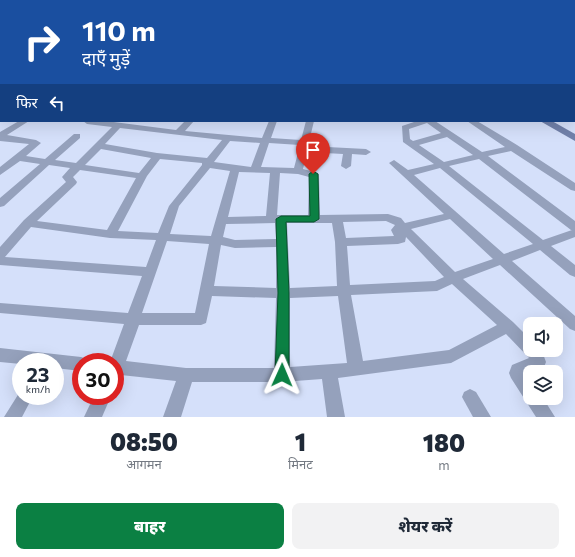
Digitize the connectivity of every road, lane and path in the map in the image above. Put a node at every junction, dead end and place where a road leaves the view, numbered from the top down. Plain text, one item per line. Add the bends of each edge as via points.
1 (289, 0) edge
2 (320, 0) edge
3 (24, 122) edge
4 (102, 122) edge
5 (147, 122) edge
6 (189, 122) edge
7 (270, 122) edge
8 (310, 122) edge
9 (423, 122) edge
10 (430, 122) edge
11 (472, 122) edge
12 (547, 122) edge
13 (556, 122) edge
14 (118, 125) junction
15 (141, 128) junction
16 (573, 133) edge
17 (178, 134) junction
18 (448, 134) junction
19 (77, 136) dead end
20 (1, 137) edge
21 (228, 138) junction
22 (266, 141) junction
23 (411, 144) junction
24 (99, 146) junction
25 (304, 146) junction
26 (514, 147) junction
27 (348, 151) junction
28 (366, 152) dead end
29 (157, 156) junction
30 (481, 156) junction
31 (19, 158) junction
32 (48, 162) junction
33 (208, 163) junction
34 (394, 163) dead end
35 (442, 165) junction
36 (346, 166) dead end
37 (78, 167) junction
38 (236, 169) junction
39 (255, 170) junction
40 (275, 170) junction
41 (298, 171) junction
42 (0, 172) edge
43 (406, 174) junction
44 (142, 176) junction
45 (575, 188) edge
46 (0, 204) edge
47 (452, 215) junction
48 (337, 218) junction
49 (276, 219) junction
50 (314, 219) junction
51 (222, 221) junction
52 (28, 223) junction
53 (403, 226) junction
54 (575, 227) edge
55 (575, 233) edge
56 (110, 234) junction
57 (163, 237) junction
58 (216, 240) junction
59 (341, 242) junction
60 (282, 243) junction
61 (541, 246) junction
62 (0, 255) edge
63 (501, 260) junction
64 (0, 261) edge
65 (150, 272) junction
66 (575, 272) edge
67 (453, 278) junction
68 (206, 291) junction
69 (344, 291) junction
70 (283, 293) junction
71 (0, 308) edge
72 (134, 319) junction
73 (575, 325) edge
74 (508, 326) junction
75 (523, 342) edge
76 (121, 353) edge
77 (0, 354) edge
78 (12, 356) edge
79 (537, 357) edge
80 (530, 365) edge
81 (523, 368) edge
82 (124, 369) edge
83 (356, 369) junction
84 (329, 372) junction
85 (282, 375) junction
86 (186, 376) junction
87 (523, 383) edge
88 (470, 397) dead end
89 (20, 405) edge
90 (99, 405) edge
91 (538, 405) edge
92 (13, 417) edge
93 (93, 417) edge
94 (172, 417) edge
95 (336, 417) edge
96 (482, 417) edge
97 (546, 417) edge

1 - 2 street
3 - 20 street
4 - 14 street
5 - 15 street
6 - 17 street
7 - 22 street
8 - 25 street
9 - 23 street via 405,128 406,139
10 - 18 street
11 - 26 street
12 - 16 main road
13 - 16 main road
14 - 15 street
14 - 24 street
15 - 17 street
17 - 21 street
18 - 23 street
18 - 30 street
19 - 32 street
20 - 31 street via 36,142
21 - 22 street
21 - 33 street
22 - 25 street
22 - 39 street
23 - 35 street
24 - 29 street
24 - 37 street
25 - 27 street
25 - 41 street
26 - 30 street
26 - 45 street
27 - 28 street
27 - 36 street
29 - 33 street
29 - 44 street
30 - 35 street
30 - 54 street
31 - 32 street
31 - 42 street
32 - 37 street
32 - 46 street
33 - 38 street
33 - 57 street via 174,206
34 - 43 street
35 - 43 street
35 - 61 street
37 - 44 street
37 - 52 street via 67,177 72,182
38 - 39 street
38 - 51 street
39 - 40 street
40 - 41 street
40 - 49 street
41 - 50 street via 314,175
43 - 47 street
44 - 56 street
47 - 53 street
47 - 63 street
48 - 50 street
48 - 53 street via 388,218
48 - 59 street
49 - 50 street
49 - 51 street
49 - 60 street
51 - 58 street
52 - 56 street
52 - 62 street
53 - 59 street via 398,230 401,239 398,240
53 - 67 street
55 - 61 street
56 - 57 street
57 - 58 street
57 - 65 street
58 - 60 street via 235,244
58 - 68 street
59 - 69 street
60 - 70 street
61 - 63 street
61 - 66 street
63 - 67 street
63 - 73 street
64 - 65 street
65 - 72 street
67 - 69 street via 437,286
67 - 74 street
68 - 70 street
68 - 72 street via 201,319
69 - 70 street
69 - 83 street
70 - 85 street
71 - 72 street
72 - 76 street
74 - 75 street
74 - 83 street via 451,356
77 - 78 street
79 - 80 street via 538,362
81 - 87 street via 517,373
82 - 86 street
83 - 84 street
84 - 85 street
84 - 95 street
85 - 86 street
86 - 94 street
88 - 96 street
89 - 92 street
90 - 93 street
91 - 97 street

